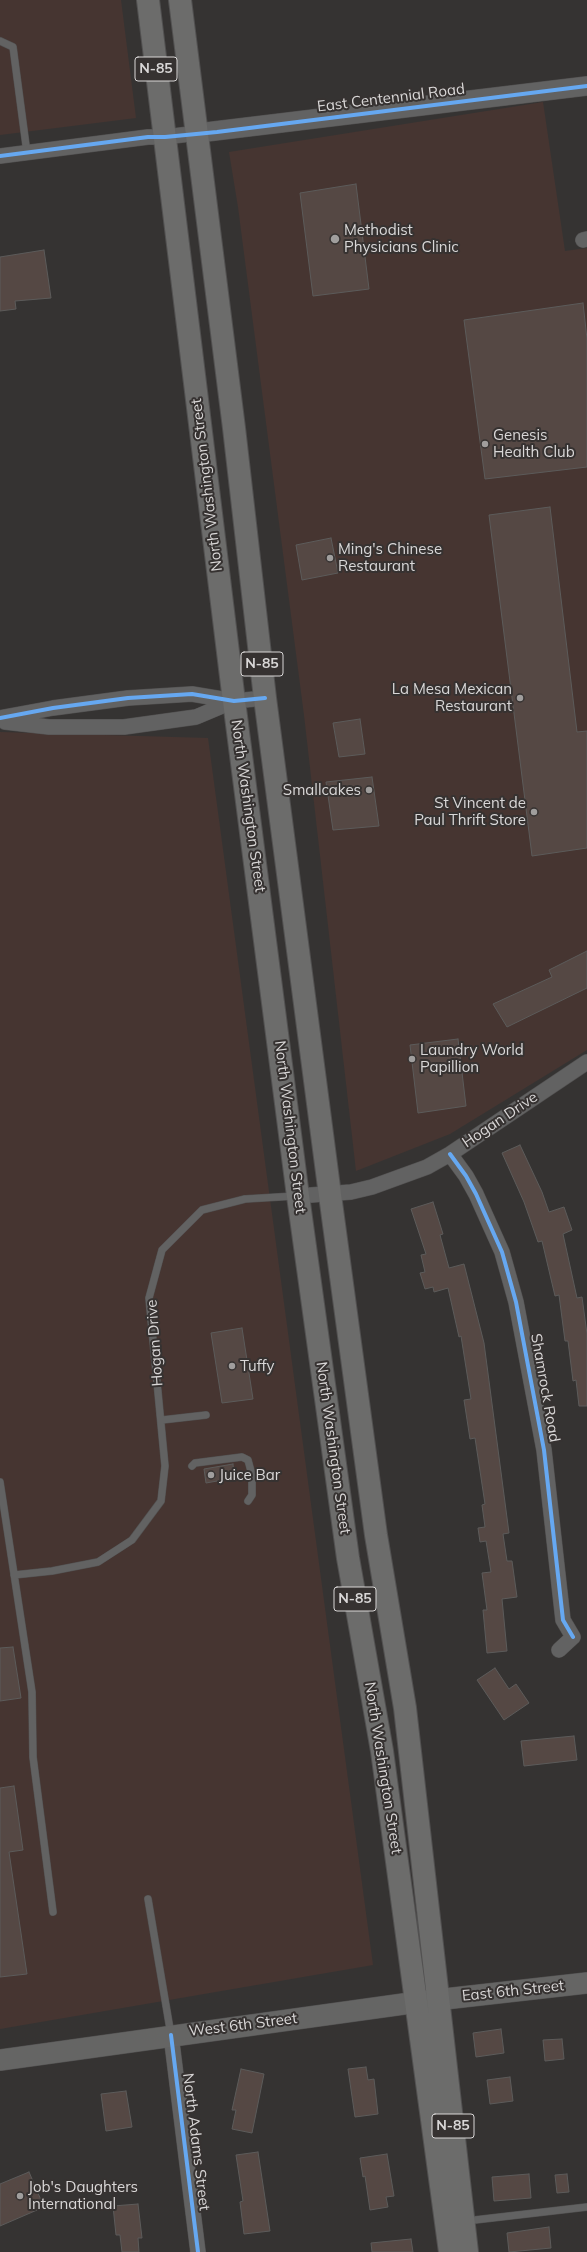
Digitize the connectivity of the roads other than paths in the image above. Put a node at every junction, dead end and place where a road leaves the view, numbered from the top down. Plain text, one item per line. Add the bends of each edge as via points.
1 (148, 0) edge
2 (180, 0) edge
3 (0, 41) edge
4 (587, 86) edge
5 (198, 134) junction
6 (165, 137) junction
7 (27, 153) junction
8 (0, 156) edge
9 (266, 698) junction
10 (234, 701) junction
11 (0, 718) edge
12 (0, 721) edge
13 (587, 1062) edge
14 (450, 1154) junction
15 (330, 1194) junction
16 (298, 1196) junction
17 (206, 1415) dead end
18 (162, 1420) junction
19 (192, 1466) dead end
20 (0, 1482) edge
21 (248, 1501) dead end
22 (14, 1575) junction
23 (580, 1637) edge
24 (559, 1650) dead end
25 (148, 1899) dead end
26 (53, 1912) dead end
27 (587, 1983) edge
28 (428, 2001) junction
29 (171, 2035) junction
30 (0, 2060) edge
31 (587, 2207) edge
32 (463, 2222) junction
33 (198, 2252) edge
34 (450, 2252) edge
35 (467, 2252) edge

1 - 6 main road, North Washington Street / N-85
2 - 5 main road, North Washington Street / N-85
3 - 7 lane via 13,47
4 - 5 street, East Centennial Road
5 - 6 street
5 - 9 main road, North Washington Street / N-85
6 - 7 street
6 - 10 main road, North Washington Street / N-85
7 - 8 street
9 - 10 street
9 - 15 main road, North Washington Street / N-85
10 - 11 street via 192,694 128,698
10 - 12 street via 196,718 124,727 49,726
10 - 16 main road, North Washington Street / N-85
13 - 14 street, Hogan Drive
14 - 15 street, Hogan Drive via 427,1167 394,1180 372,1187
14 - 23 street, Shamrock Road via 476,1194 502,1252 516,1302 544,1450 563,1620
15 - 16 street, Hogan Drive
15 - 28 main road, North Washington Street / N-85 via 376,1535 404,1708
16 - 18 lane, Hogan Drive via 245,1199 202,1210 162,1250 149,1298
16 - 28 main road, North Washington Street / N-85 via 348,1558
17 - 18 lane
18 - 22 lane, Hogan Drive via 165,1466 161,1501 132,1540 98,1562
19 - 21 lane via 195,1463 242,1457 248,1460 252,1475 252,1495
20 - 22 lane
22 - 26 lane via 32,1692 33,1757
23 - 24 street
25 - 29 lane
27 - 28 main road, East 6th Street
28 - 29 main road, West 6th Street
28 - 32 main road, North Washington Street / N-85
28 - 34 main road, North Washington Street / N-85
29 - 30 main road, West 6th Street
29 - 33 street, North Adams Street
31 - 32 lane
32 - 35 main road, North Washington Street / N-85

